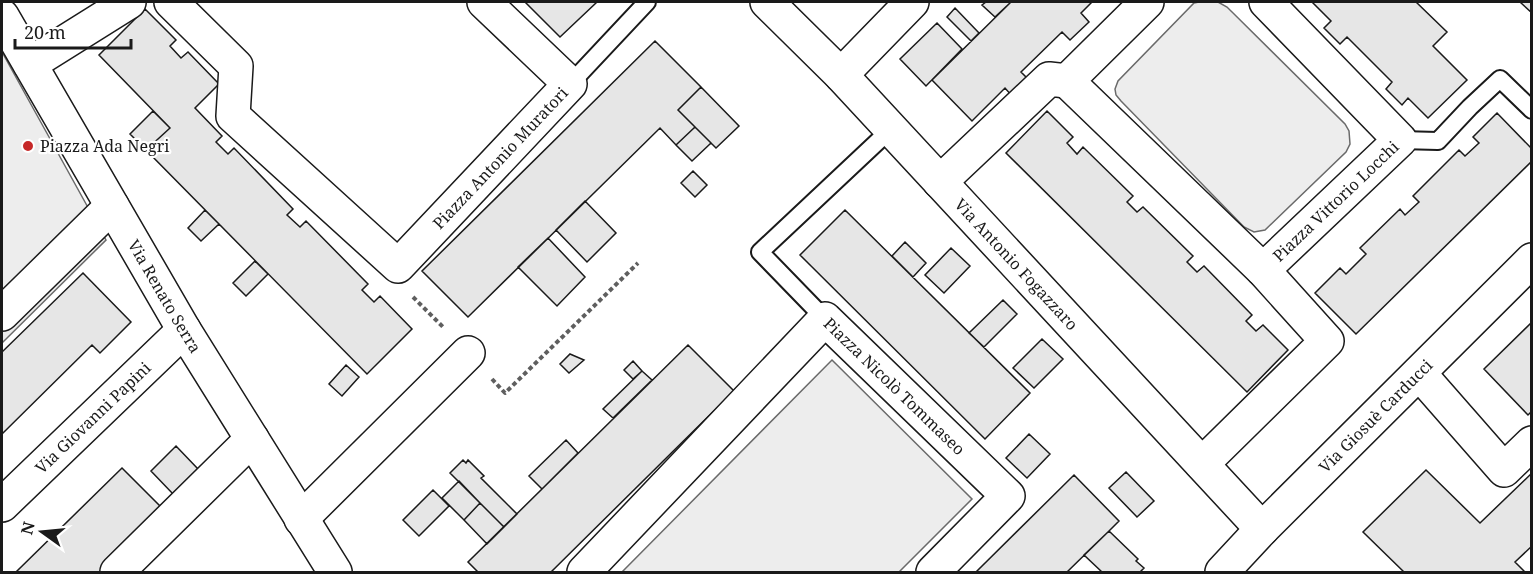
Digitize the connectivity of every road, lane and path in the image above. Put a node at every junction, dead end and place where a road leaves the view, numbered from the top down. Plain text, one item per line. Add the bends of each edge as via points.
1 (129, 2) edge
2 (171, 2) edge
3 (484, 2) edge
4 (647, 2) edge
5 (767, 2) edge
6 (912, 2) edge
7 (1147, 2) edge
8 (1266, 2) edge
9 (2, 16) edge
10 (17, 57) edge
11 (841, 75) junction
12 (1067, 81) junction
13 (570, 84) junction
14 (1532, 110) edge
15 (891, 129) junction
16 (1400, 140) junction
17 (940, 182) junction
18 (112, 206) junction
19 (1532, 260) edge
20 (638, 263) dead end
21 (398, 266) junction
22 (1263, 270) junction
23 (2, 314) edge
24 (825, 319) junction
25 (184, 330) junction
26 (468, 353) junction
27 (1419, 373) junction
28 (252, 439) junction
29 (1532, 443) edge
30 (1202, 464) junction
31 (2, 505) edge
32 (302, 519) junction
33 (1262, 529) junction
34 (117, 573) edge
35 (335, 573) edge
36 (584, 573) edge
37 (933, 573) edge
38 (1222, 573) edge

1 - 10 street
2 - 21 street via 236,66 233,116
3 - 13 street, Piazza Antonio Muratori
4 - 13 lane
5 - 11 street, Via Antonio Fogazzaro
6 - 11 street
7 - 12 street
8 - 16 street, Piazza Vittorio Locchi
9 - 10 street, Via Renato Serra
10 - 18 street, Via Renato Serra
11 - 15 street, Via Antonio Fogazzaro
12 - 17 street via 1049,79
12 - 22 street, Piazza Vittorio Locchi
13 - 21 street, Piazza Antonio Muratori
14 - 16 lane via 1500,79 1438,141
15 - 17 street, Via Antonio Fogazzaro
15 - 24 lane via 760,252
16 - 22 street, Piazza Vittorio Locchi
17 - 30 street, Via Antonio Fogazzaro
18 - 23 street
18 - 25 street, Via Renato Serra
19 - 27 street, Via Giosuè Carducci
20 - 26 path via 505,393
21 - 26 path via 400,284
22 - 30 street, Piazza Vittorio Locchi via 1327,341
24 - 36 street, Piazza Nicolò Tommaseo
24 - 37 street, Piazza Nicolò Tommaseo via 1008,496
25 - 28 street, Via Renato Serra
25 - 31 street, Via Giovanni Papini
26 - 32 street
27 - 29 street via 1504,470
27 - 33 street, Via Giosuè Carducci
28 - 32 street, Via Renato Serra
28 - 34 street
30 - 33 street, Via Antonio Fogazzaro
32 - 35 street, Via Renato Serra
33 - 38 street, Via Giosuè Carducci

